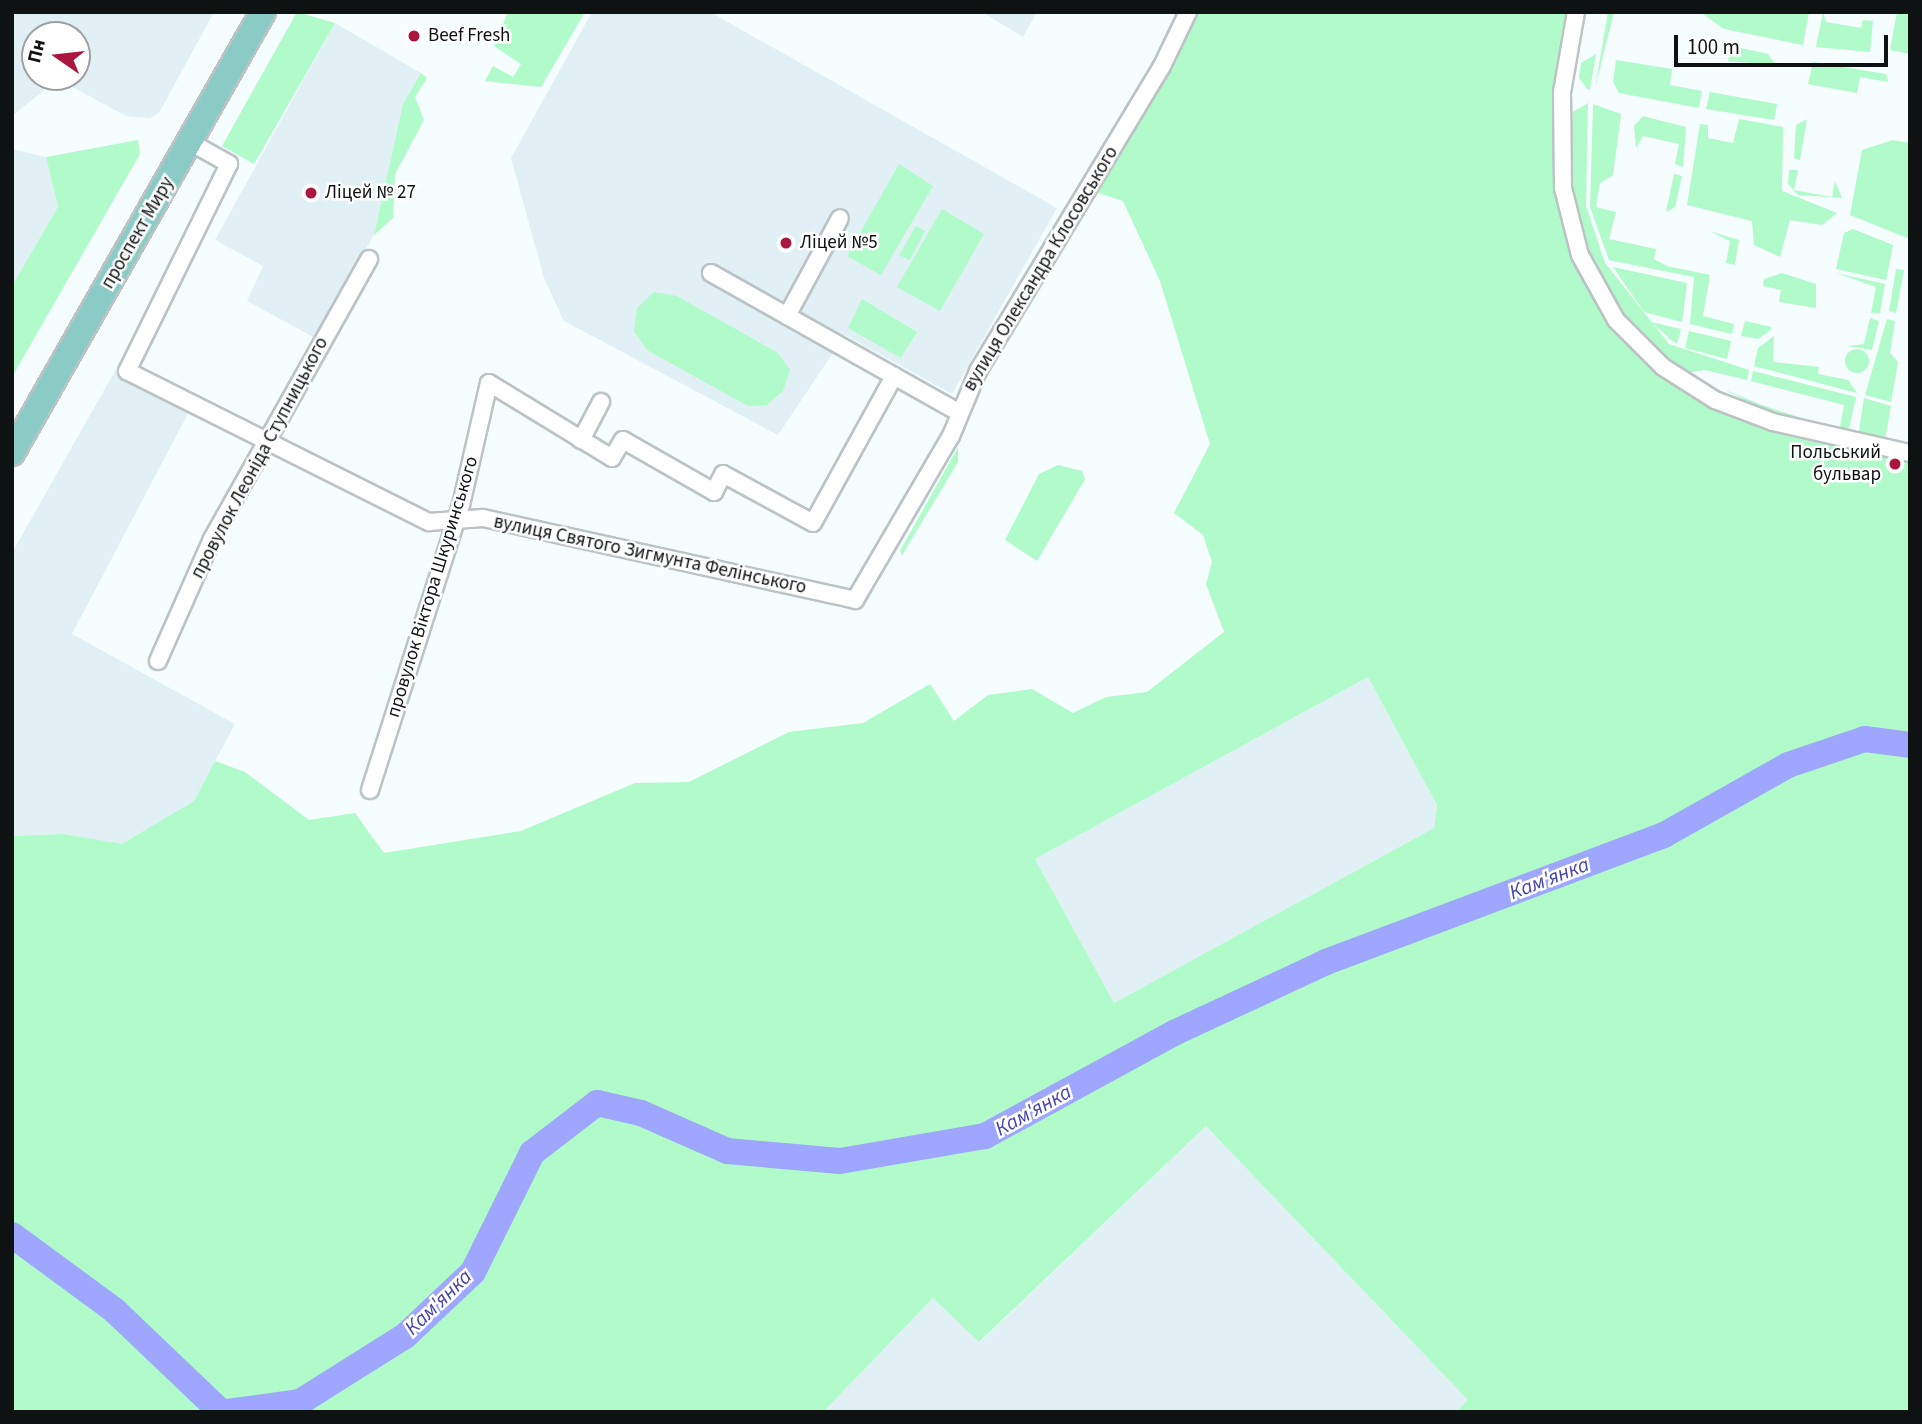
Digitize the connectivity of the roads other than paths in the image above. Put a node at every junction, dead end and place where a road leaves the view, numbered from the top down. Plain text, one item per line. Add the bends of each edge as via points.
1 (263, 12) edge
2 (1188, 12) edge
3 (1576, 12) edge
4 (190, 142) junction
5 (840, 218) dead end
6 (369, 259) dead end
7 (710, 273) dead end
8 (787, 316) junction
9 (894, 376) junction
10 (601, 402) dead end
11 (958, 412) junction
12 (267, 440) junction
13 (581, 440) junction
14 (12, 453) edge
15 (1910, 453) edge
16 (452, 525) junction
17 (855, 600) joint
18 (158, 661) dead end
19 (370, 790) dead end

1 - 4 main road, проспект Миру
2 - 11 street, вулиця Олександра Клосовського via 1163,66
3 - 15 street via 1562,92 1563,188 1589,276 1622,327 1663,367 1726,404
4 - 12 street, вулиця Святого Зигмунта Фелінського via 229,164 127,371
4 - 14 main road, проспект Миру
5 - 8 street
6 - 12 street, провулок Леоніда Ступницького
7 - 8 street
8 - 9 street
9 - 11 street
9 - 13 street via 813,523 723,474 714,492 623,440 612,458
10 - 13 street
11 - 17 street, вулиця Олександра Клосовського via 951,436
12 - 16 street, вулиця Святого Зигмунта Фелінського via 429,522
12 - 18 street, провулок Леоніда Ступницького via 212,539
13 - 16 street, провулок Віктора Шкуринського via 489,383
16 - 17 street, вулиця Святого Зигмунта Фелінського via 483,518
16 - 19 street, провулок Віктора Шкуринського

